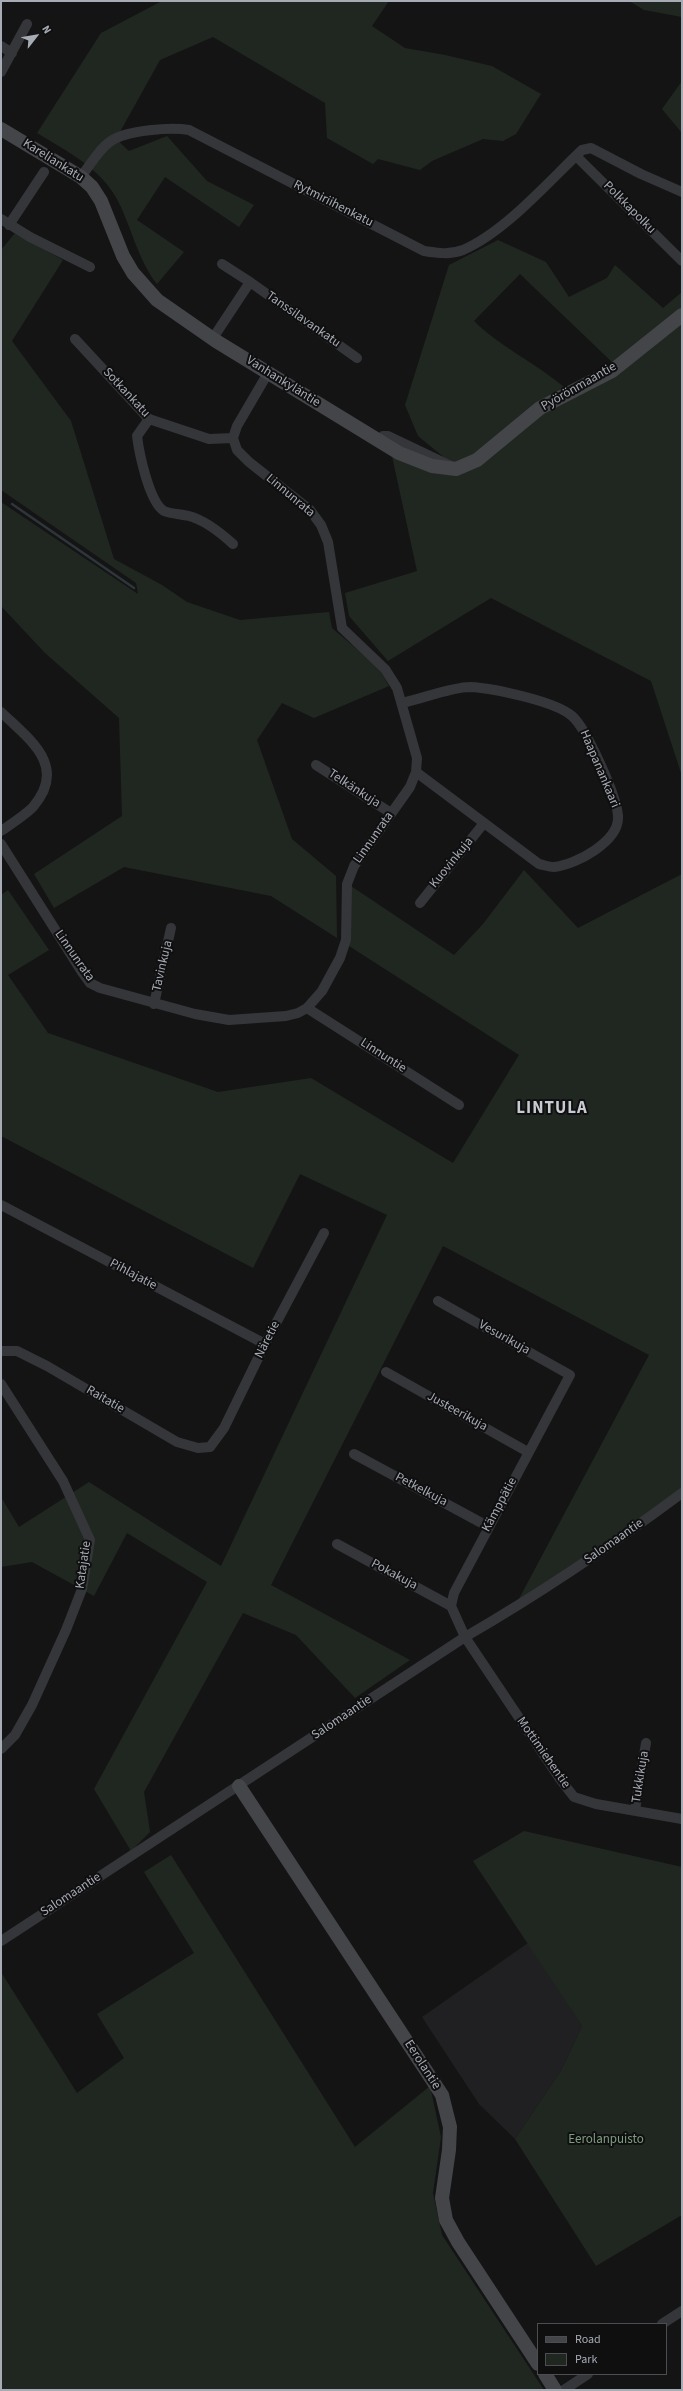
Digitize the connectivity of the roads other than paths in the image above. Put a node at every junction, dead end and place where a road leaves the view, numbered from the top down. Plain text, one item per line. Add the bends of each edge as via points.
1 (27, 24) dead end
2 (1, 46) edge
3 (12, 53) junction
4 (1, 72) edge
5 (1, 129) edge
6 (576, 156) junction
7 (44, 172) dead end
8 (81, 177) junction
9 (682, 192) edge
10 (5, 222) edge
11 (682, 261) edge
12 (222, 264) dead end
13 (90, 267) dead end
14 (250, 282) junction
15 (142, 284) joint
16 (682, 316) edge
17 (213, 338) junction
18 (75, 339) dead end
19 (357, 358) dead end
20 (268, 373) junction
21 (149, 419) junction
22 (233, 438) junction
23 (380, 441) junction
24 (456, 469) junction
25 (233, 544) dead end
26 (402, 703) junction
27 (1, 712) edge
28 (316, 765) dead end
29 (416, 772) junction
30 (391, 813) junction
31 (484, 823) junction
32 (1, 831) edge
33 (1, 844) edge
34 (420, 903) dead end
35 (171, 928) dead end
36 (154, 1004) junction
37 (307, 1008) junction
38 (459, 1105) dead end
39 (1, 1205) edge
40 (324, 1233) dead end
41 (438, 1301) dead end
42 (265, 1344) junction
43 (1, 1351) edge
44 (386, 1372) dead end
45 (570, 1375) joint
46 (1, 1384) edge
47 (210, 1447) joint
48 (528, 1452) junction
49 (354, 1454) dead end
50 (682, 1493) edge
51 (489, 1527) junction
52 (337, 1544) dead end
53 (451, 1606) junction
54 (465, 1637) junction
55 (646, 1743) dead end
56 (1, 1749) edge
57 (239, 1786) junction
58 (635, 1810) junction
59 (682, 1819) edge
60 (1, 1941) edge
61 (682, 2311) edge
62 (664, 2323) edge
63 (537, 2362) edge
64 (546, 2375) edge
65 (586, 2375) edge
66 (556, 2390) edge
67 (564, 2390) edge

1 - 3 street
2 - 3 street
3 - 4 street
5 - 8 street, Kareliankatu
6 - 8 street, Rytmiriihenkatu via 492,234 462,250 443,254 424,251 190,130 176,128 122,136 110,141
6 - 9 street via 582,150 591,148
6 - 11 street, Polkkapolku
7 - 10 street
8 - 15 street, Kareliankatu via 92,187 101,201 123,256
10 - 13 street
12 - 14 street, Tanssilavankatu
14 - 17 street
14 - 19 street, Tanssilavankatu
15 - 17 street, Vanhankyläntie via 157,300
16 - 24 street, Pyörönmaantie via 612,371 540,408 477,460
17 - 20 street, Vanhankyläntie
18 - 21 street, Sotkankatu
20 - 22 street via 237,426
20 - 23 street, Vanhankyläntie
21 - 22 street, Sotkankatu via 209,439
21 - 25 street via 137,436 140,457 155,499 164,510 190,516
22 - 26 street, Linnunrata via 237,450 249,462 310,510 321,525 328,542 342,628 385,669
23 - 24 street, Vanhankyläntie via 399,453 432,466
23 - 24 street via 383,436 388,436
26 - 29 street, Linnunrata via 417,758
26 - 31 street, Haapanankaari via 468,687 491,688 556,707 571,715 584,729 602,769 618,816 616,829 606,842 587,855 554,867 539,864
27 - 32 street via 37,747 47,765 45,790 32,808
28 - 30 street, Telkänkuja
29 - 30 street, Linnunrata via 410,787
29 - 31 street, Haapanankaari
30 - 37 street, Linnunrata via 354,866 347,884 346,940 340,958 322,991
31 - 34 street, Kuovinkuja
33 - 36 street, Linnunrata via 90,982 100,988
35 - 36 street, Tavinkuja
36 - 37 street, Linnunrata via 229,1020 286,1016
37 - 38 street, Linnuntie
39 - 42 street, Pihlajatie
40 - 42 street, Näretie
41 - 45 street, Vesurikuja
42 - 47 street, Näretie via 224,1428
43 - 47 street, Raitatie via 17,1351 47,1366 177,1442 198,1448
44 - 48 street, Justeerikuja
45 - 48 street, Kämppätie
46 - 56 street, Katajatie via 63,1481 90,1540 82,1589 66,1630 32,1705 14,1735
48 - 51 street, Kämppätie
49 - 51 street, Petkelkuja
50 - 54 street, Salomaantie via 593,1558 513,1610
51 - 53 street, Kämppätie via 454,1593
52 - 53 street, Pokakuja
53 - 54 street
54 - 57 street, Salomaantie
54 - 58 street, Mottimiehentie via 574,1797 596,1804
55 - 58 street, Tukkikuja
57 - 60 street, Salomaantie
57 - 63 street, Eerolantie via 442,2095 450,2127 442,2198 446,2220
58 - 59 street, Mottimiehentie
61 - 62 street
64 - 66 street
65 - 67 street

